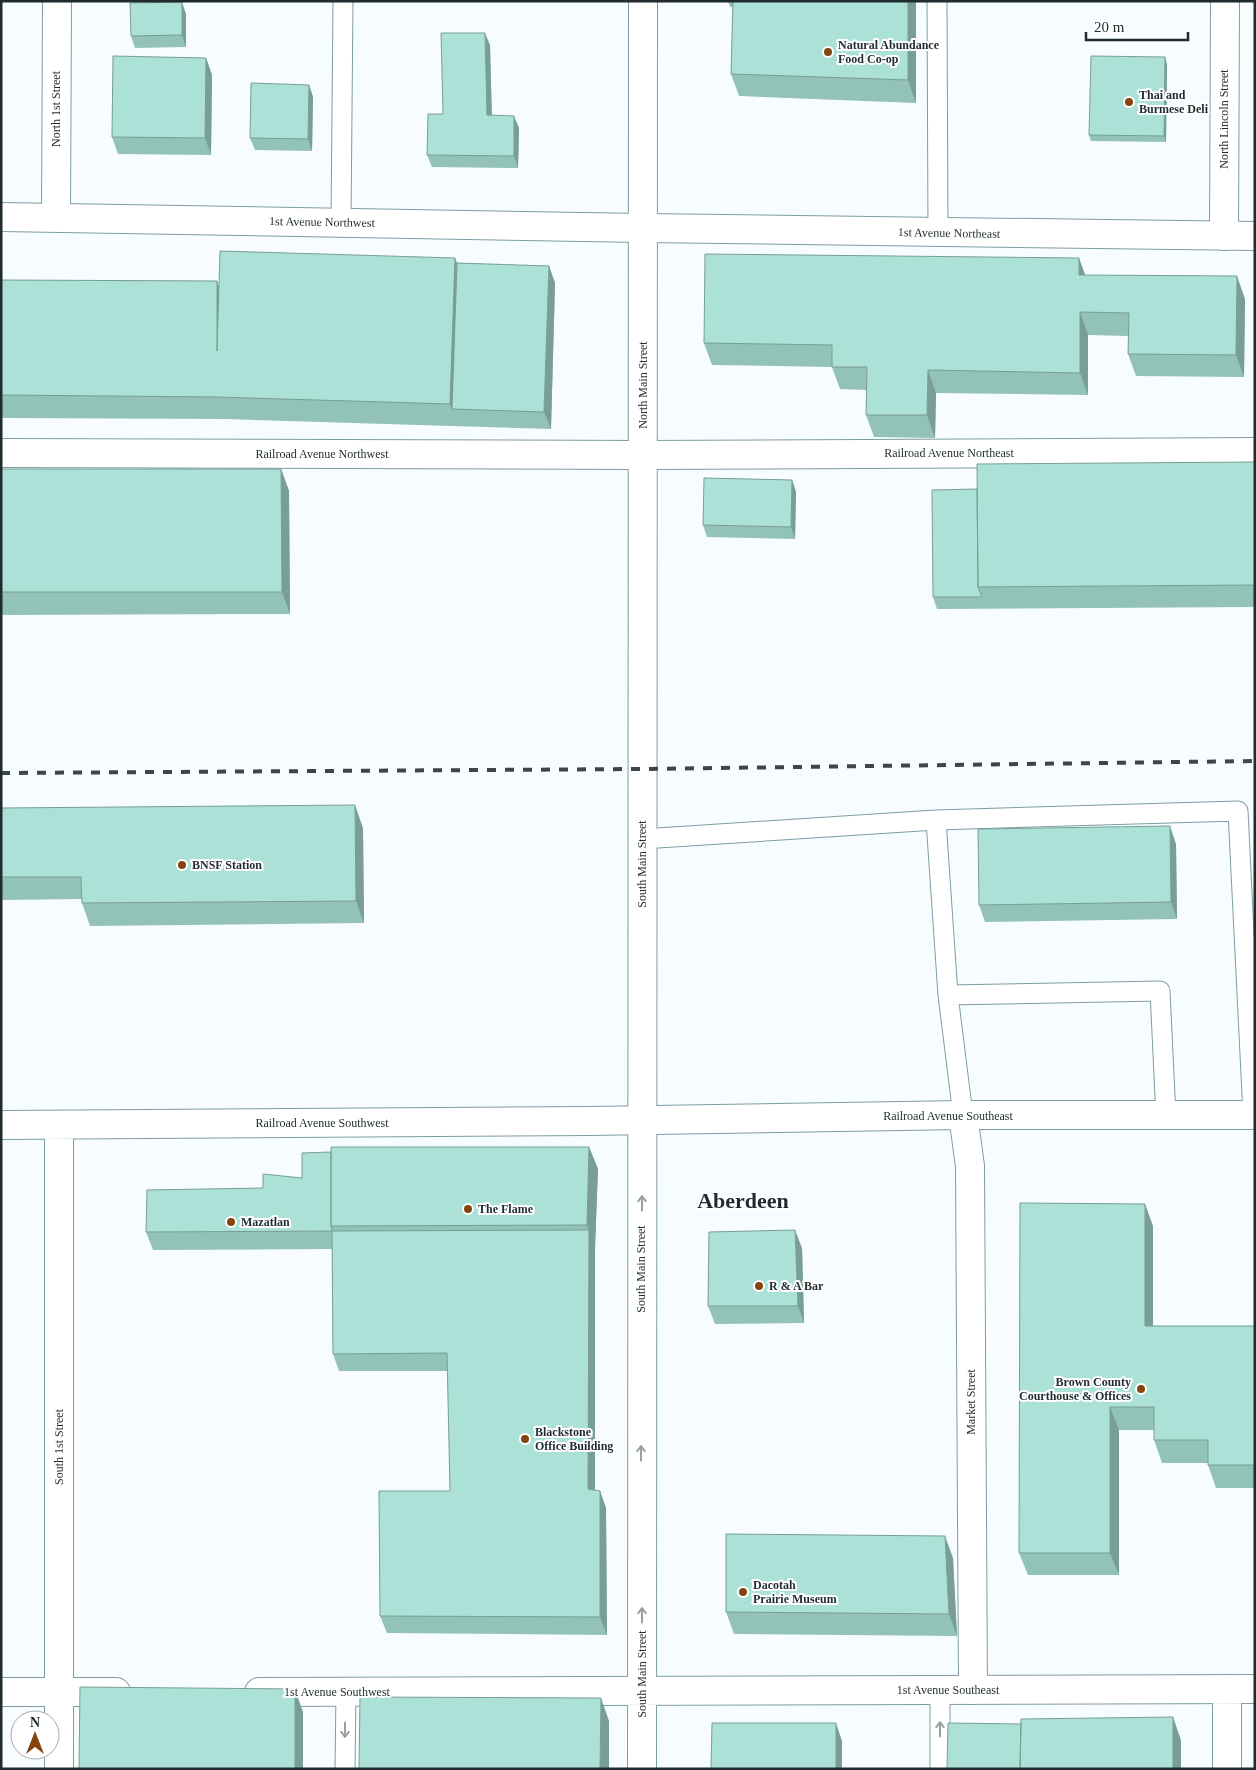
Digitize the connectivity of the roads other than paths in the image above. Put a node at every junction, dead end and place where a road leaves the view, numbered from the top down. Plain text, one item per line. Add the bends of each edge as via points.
1 (57, 1) edge
2 (343, 1) edge
3 (643, 1) edge
4 (937, 1) edge
5 (1224, 1) edge
6 (1, 217) edge
7 (56, 217) junction
8 (341, 222) junction
9 (643, 228) junction
10 (938, 233) junction
11 (1224, 236) junction
12 (1255, 236) edge
13 (1255, 452) edge
14 (1, 453) edge
15 (643, 455) junction
16 (642, 769) joint
17 (936, 820) junction
18 (642, 839) junction
19 (948, 995) junction
20 (963, 1115) junction
21 (1254, 1115) edge
22 (1166, 1116) junction
23 (642, 1120) junction
24 (1, 1125) edge
25 (59, 1125) junction
26 (940, 1690) junction
27 (973, 1690) junction
28 (1227, 1690) junction
29 (1255, 1690) edge
30 (642, 1691) junction
31 (1, 1692) edge
32 (59, 1692) junction
33 (140, 1692) edge
34 (236, 1692) edge
35 (346, 1692) junction
36 (59, 1769) edge
37 (345, 1769) edge
38 (642, 1769) edge
39 (940, 1769) edge
40 (1227, 1769) edge

1 - 7 street, North 1st Street
2 - 8 lane
3 - 9 street, North Main Street
4 - 10 lane
5 - 11 street, North Lincoln Street
6 - 7 street, 1st Avenue Northwest
7 - 8 street, 1st Avenue Northwest
8 - 9 street, 1st Avenue Northwest
9 - 10 street, 1st Avenue Northeast
9 - 15 street, North Main Street
10 - 11 street, 1st Avenue Northeast
11 - 12 street, 1st Avenue Northeast
13 - 15 street, Railroad Avenue Northeast
14 - 15 street, Railroad Avenue Northwest
15 - 16 street, North Main Street
16 - 18 street, South Main Street
17 - 18 lane
17 - 19 lane
17 - 21 lane via 1238,811
18 - 23 street, South Main Street
19 - 20 lane
19 - 22 lane via 1160,991
20 - 22 street, Railroad Avenue Southeast
20 - 23 street, Railroad Avenue Southeast
20 - 27 street, Market Street via 970,1166
21 - 22 street, Railroad Avenue Southeast
23 - 25 street, Railroad Avenue Southwest
30 -> 23 street, South Main Street
24 - 25 street, Railroad Avenue Southwest
25 - 32 street, South 1st Street
26 - 27 street, 1st Avenue Southeast
26 - 30 street, 1st Avenue Southeast
39 -> 26 lane
27 - 28 street, 1st Avenue Southeast
28 - 29 street, 1st Avenue Southeast
28 - 40 street
30 - 35 street, 1st Avenue Southwest
30 - 38 street, South Main Street
31 - 32 street
32 - 33 street
32 - 36 street, South 1st Street
34 - 35 street, 1st Avenue Southwest
35 -> 37 lane

